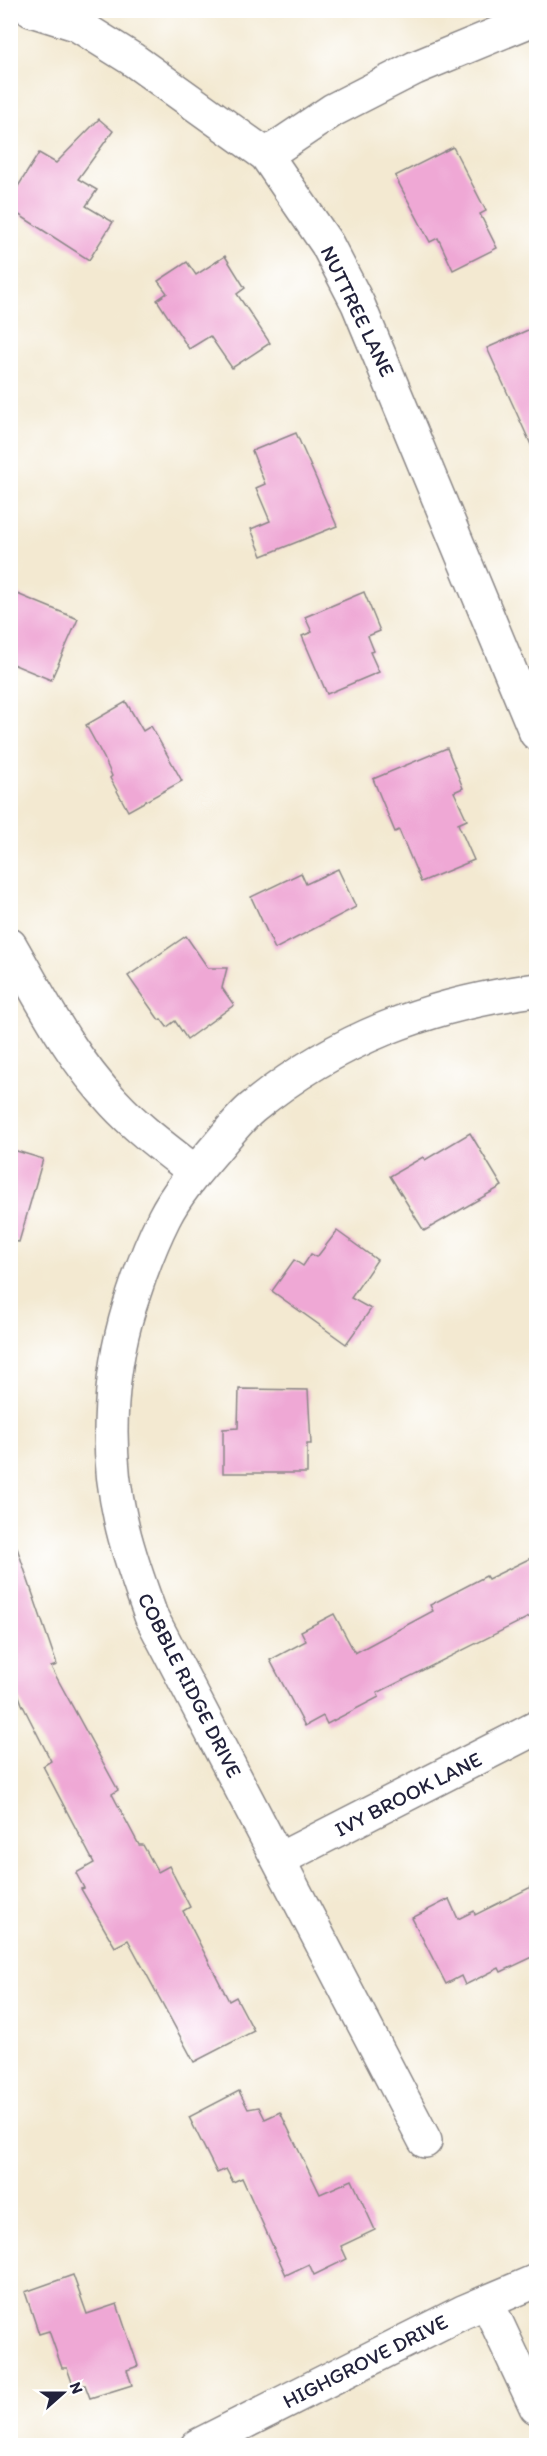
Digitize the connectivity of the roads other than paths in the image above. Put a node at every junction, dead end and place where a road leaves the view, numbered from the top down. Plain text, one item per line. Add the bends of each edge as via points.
1 (31, 10) edge
2 (537, 18) edge
3 (266, 155) junction
4 (537, 732) edge
5 (10, 945) edge
6 (537, 990) edge
7 (195, 1172) junction
8 (537, 1728) edge
9 (280, 1859) junction
10 (425, 2141) dead end
11 (537, 2281) edge
12 (487, 2302) junction
13 (537, 2407) edge
14 (197, 2445) edge

1 - 3 street, NUTTREE LANE via 76,24
2 - 3 street via 415,68 333,110
3 - 4 street, NUTTREE LANE via 327,244 358,303
5 - 7 street via 77,1056 112,1101 140,1129
6 - 7 street, COBBLE RIDGE DRIVE via 486,997 422,1013 368,1035 309,1066 250,1110
7 - 9 street, COBBLE RIDGE DRIVE via 165,1216 125,1317 111,1415 113,1474 120,1520 151,1616
8 - 9 street, IVY BROOK LANE
9 - 10 street, COBBLE RIDGE DRIVE
11 - 12 street, HIGHGROVE DRIVE
12 - 13 street
12 - 14 street, HIGHGROVE DRIVE

